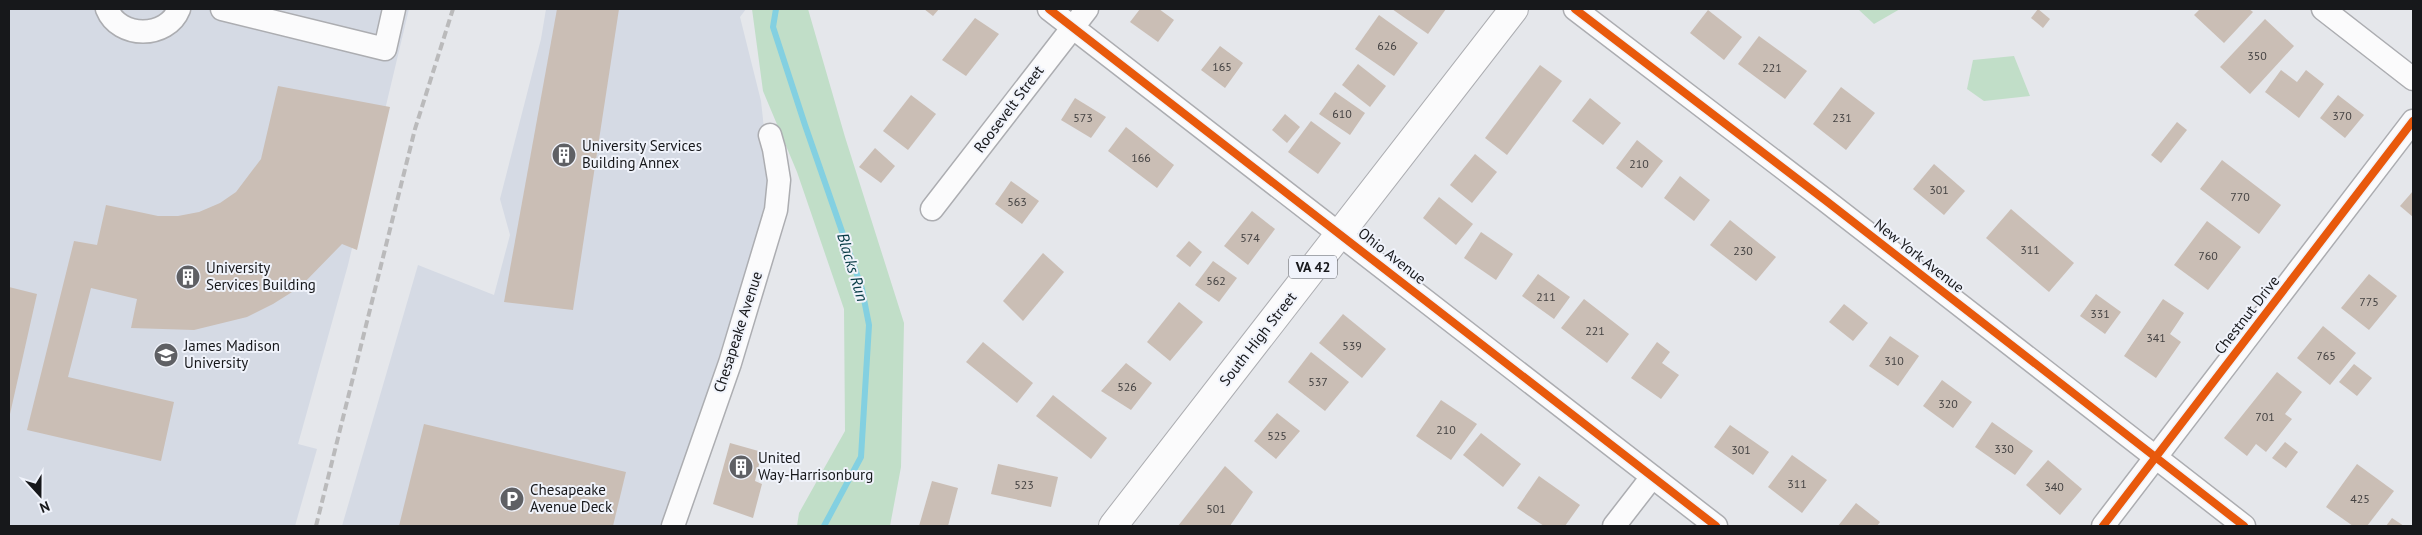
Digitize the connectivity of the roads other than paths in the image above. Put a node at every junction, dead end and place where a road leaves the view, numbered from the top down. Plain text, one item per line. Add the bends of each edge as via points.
1 (107, 9) edge
2 (179, 9) edge
3 (222, 9) edge
4 (394, 9) edge
5 (1049, 9) edge
6 (1087, 9) edge
7 (1514, 9) edge
8 (1575, 9) edge
9 (2323, 9) edge
10 (1073, 27) junction
11 (2413, 79) edge
12 (2413, 121) edge
13 (770, 135) dead end
14 (932, 209) dead end
15 (1340, 233) junction
16 (2155, 457) junction
17 (1652, 477) junction
18 (673, 526) edge
19 (1113, 526) edge
20 (1614, 526) edge
21 (1716, 526) edge
22 (2103, 526) edge
23 (2244, 526) edge

1 - 2 street via 127,29 146,32 168,24
3 - 4 street via 385,49
5 - 10 street, Ohio Avenue
6 - 10 street, Roosevelt Street
7 - 15 main road, South High Street / VA 42
8 - 16 street, New York Avenue
9 - 11 street
10 - 14 street, Roosevelt Street
10 - 15 street, Ohio Avenue
12 - 16 street, Chestnut Drive
13 - 18 street, Chesapeake Avenue via 779,175 776,210 730,363
15 - 17 street, Ohio Avenue
15 - 19 main road, South High Street / VA 42
16 - 22 street, Chestnut Drive
16 - 23 street, New York Avenue
17 - 20 street
17 - 21 street, Ohio Avenue

